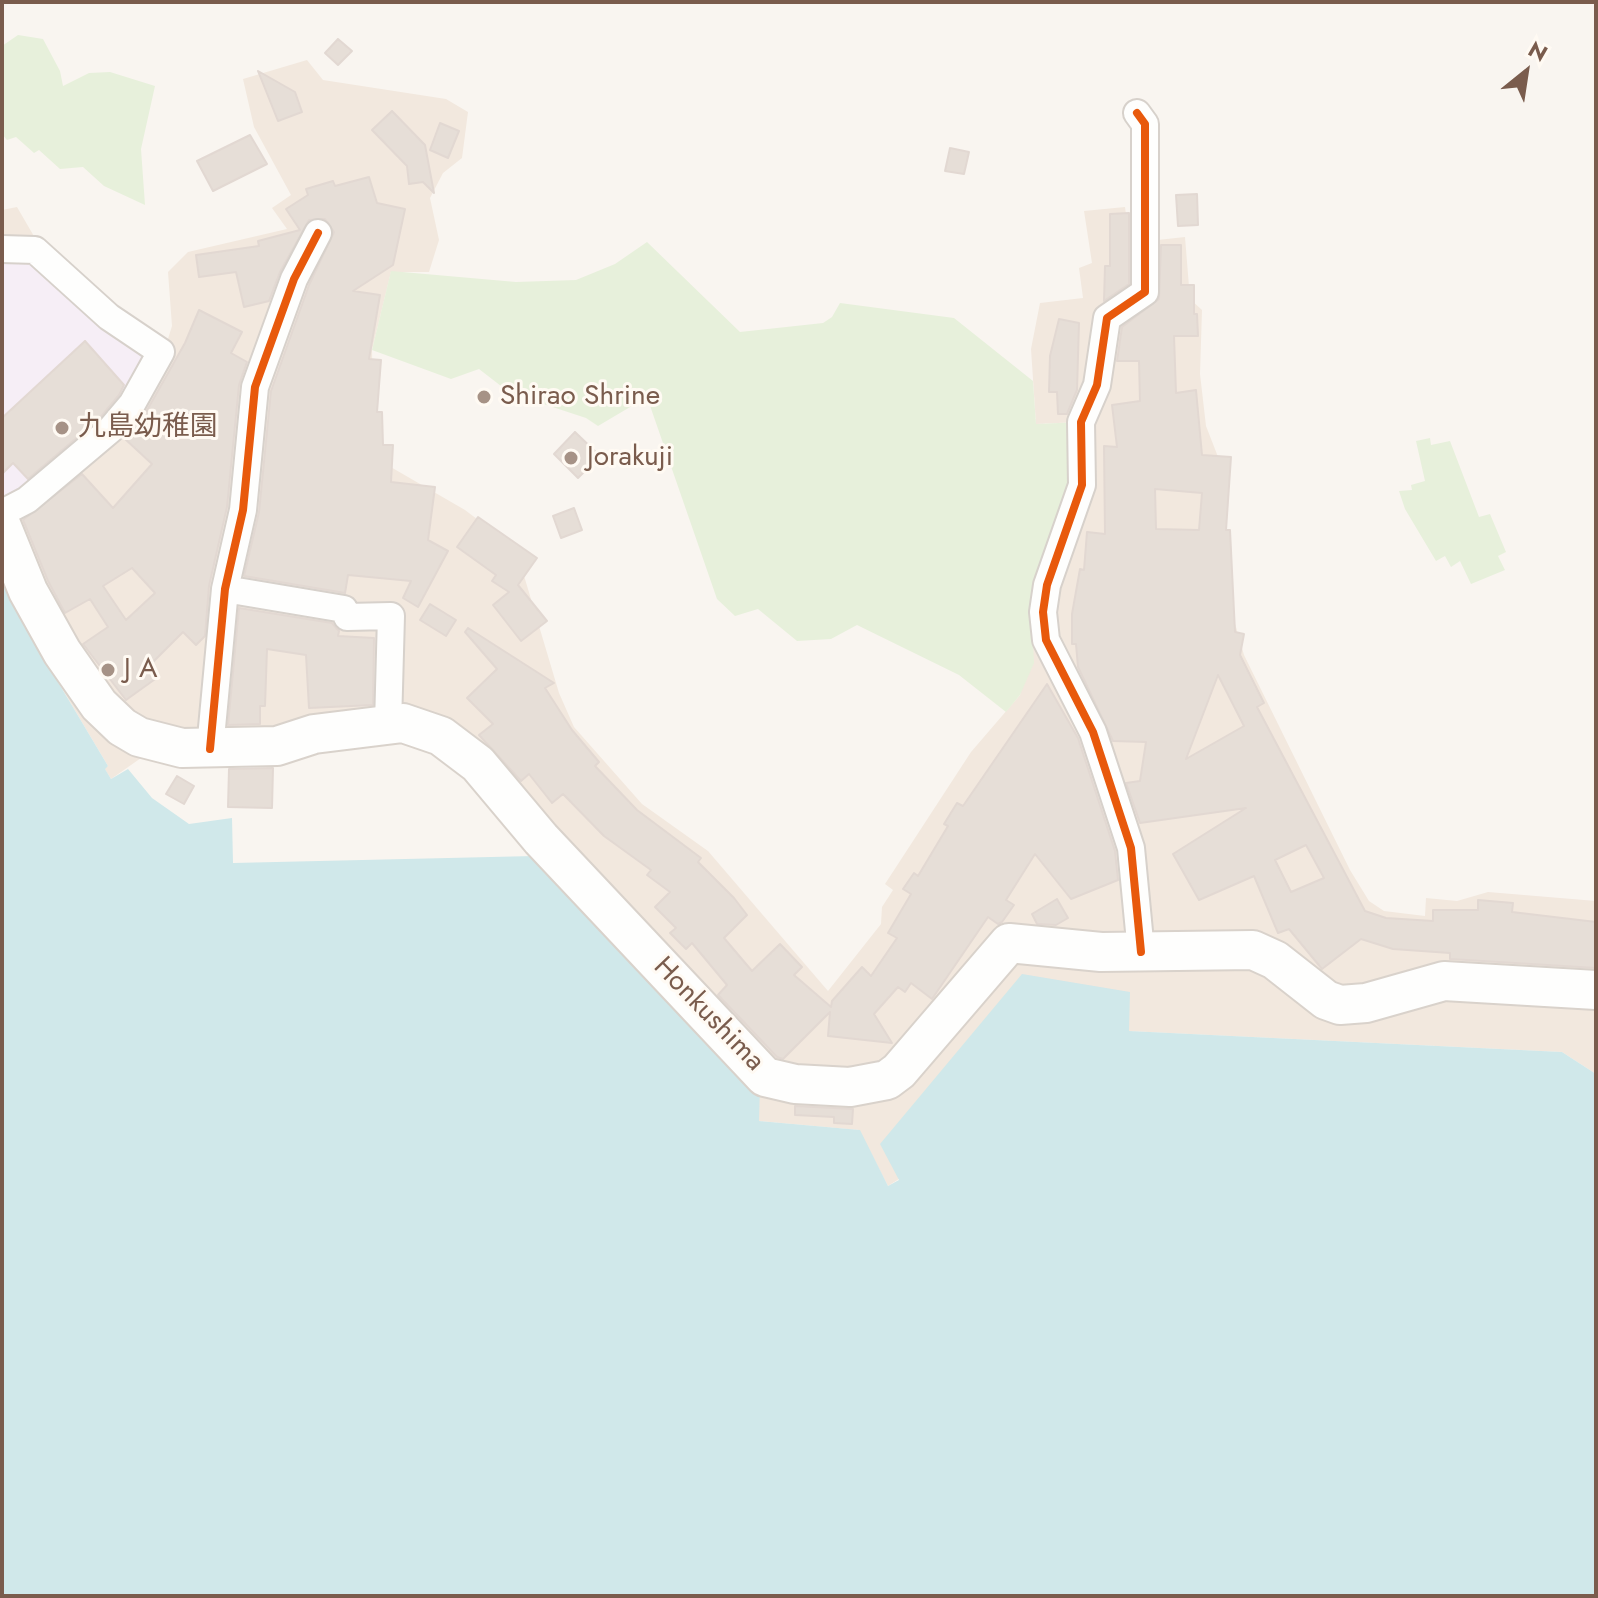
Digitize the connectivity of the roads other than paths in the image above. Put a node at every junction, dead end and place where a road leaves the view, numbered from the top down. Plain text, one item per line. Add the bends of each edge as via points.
1 (1137, 113) dead end
2 (318, 233) dead end
3 (2, 249) edge
4 (2, 513) edge
5 (2, 527) edge
6 (225, 589) junction
7 (388, 725) junction
8 (210, 749) junction
9 (1141, 952) junction
10 (1596, 990) edge

1 - 9 street via 1145,124 1145,292 1107,318 1097,385 1081,422 1082,485 1047,585 1043,612 1046,640 1093,732 1131,848
2 - 6 street via 294,279 255,387 243,510
3 - 4 street via 35,250 109,317 161,352 132,404 110,430 27,500
5 - 8 main road, Honkushima via 28,591 99,705 139,737
6 - 7 street via 344,609 347,617 391,616
6 - 8 street
7 - 8 main road, Honkushima via 314,734 277,746
7 - 9 main road, Honkushima via 403,723 441,736 478,764 541,839 765,1077 850,1087 887,1080 1009,943
9 - 10 main road, Honkushima via 1253,950 1340,1005 1444,981

